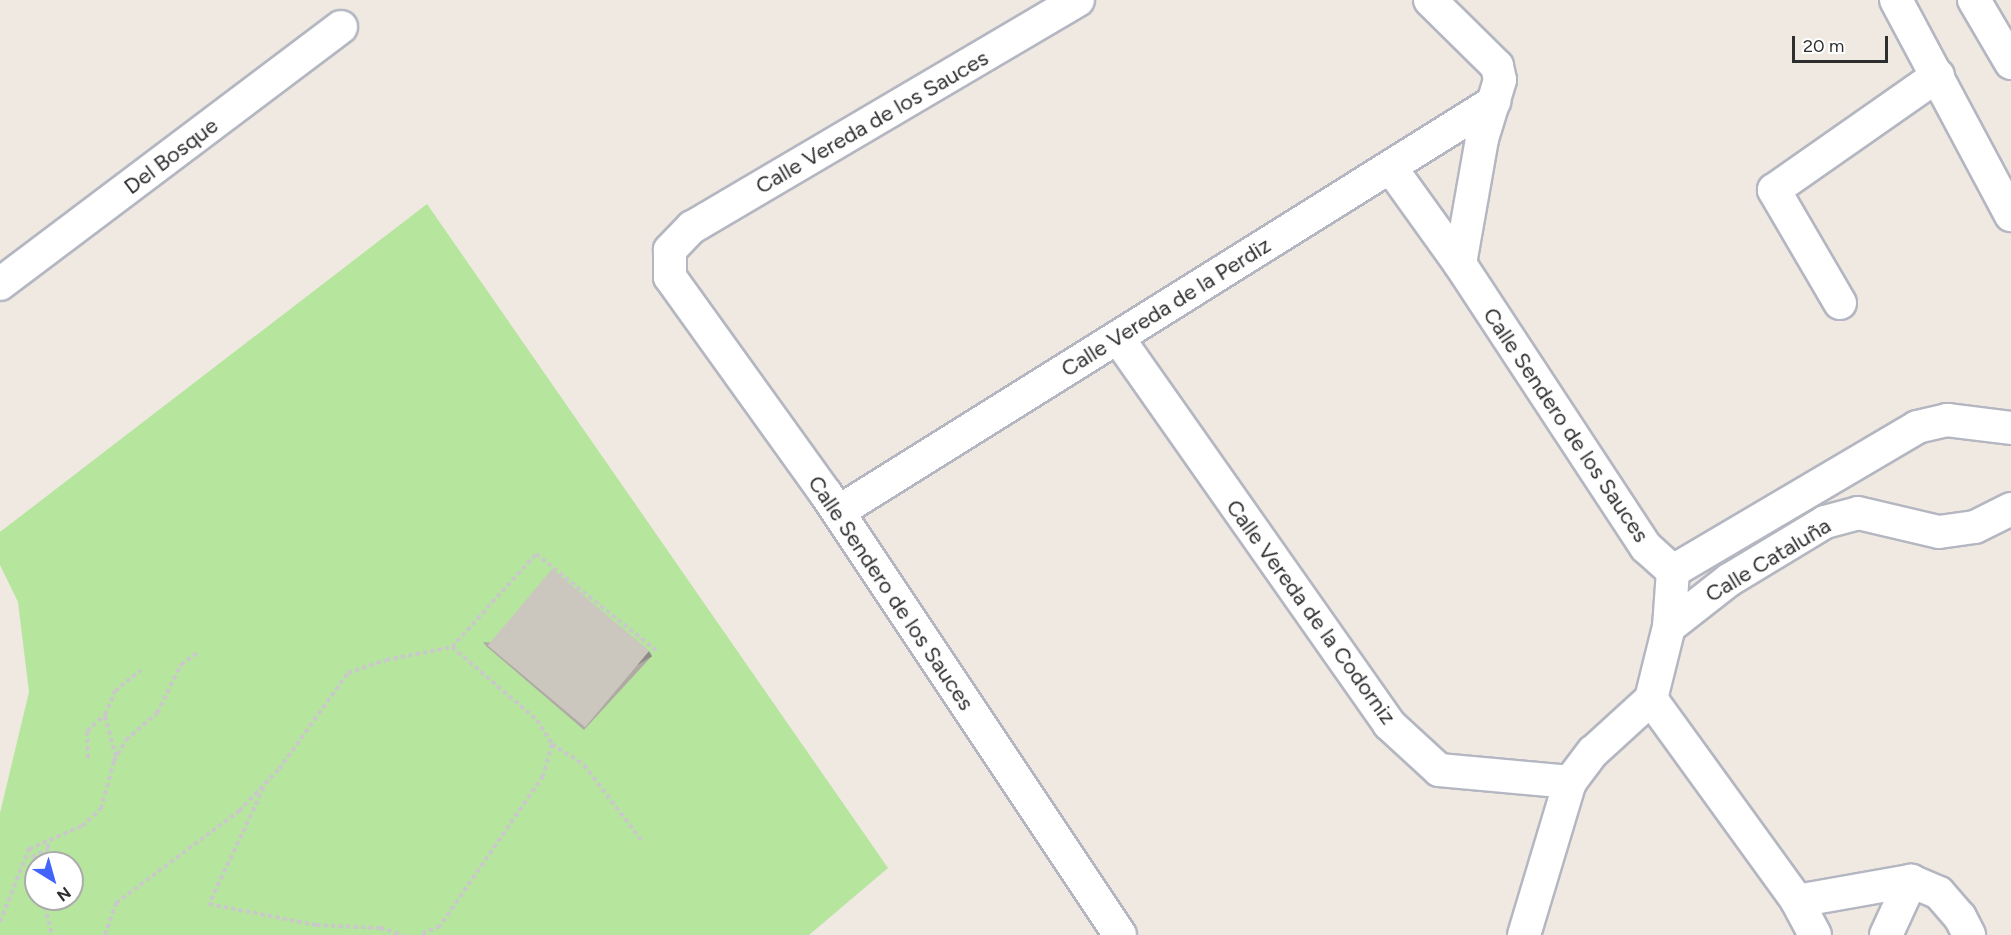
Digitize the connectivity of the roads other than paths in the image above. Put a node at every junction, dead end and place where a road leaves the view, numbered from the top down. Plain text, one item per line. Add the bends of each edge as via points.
1 (1078, 0) edge
2 (1430, 0) edge
3 (1896, 0) edge
4 (1974, 0) edge
5 (341, 27) dead end
6 (2011, 63) edge
7 (1938, 75) junction
8 (1494, 102) junction
9 (1390, 168) junction
10 (2011, 215) edge
11 (670, 250) joint
12 (1460, 264) junction
13 (0, 285) edge
14 (1840, 303) dead end
15 (1118, 338) junction
16 (2011, 428) edge
17 (2011, 509) edge
18 (838, 512) junction
19 (1673, 571) junction
20 (1669, 627) junction
21 (1651, 699) junction
22 (1570, 783) junction
23 (1911, 880) junction
24 (1797, 901) junction
25 (1120, 935) edge
26 (1524, 935) edge
27 (1815, 935) edge
28 (1886, 935) edge
29 (1969, 935) edge

1 - 11 street, Calle Vereda de los Sauces via 692,227
2 - 8 street via 1497,66 1500,80
3 - 7 street
4 - 6 street
5 - 13 street, Del Bosque
7 - 10 street
7 - 14 street via 1774,190
8 - 9 street, Calle Vereda de la Perdiz
8 - 12 street via 1482,139
9 - 12 street, Calle Sendero de los Sauces
9 - 15 street, Calle Vereda de la Perdiz
11 - 18 street, Calle Sendero de los Sauces via 670,277
12 - 19 street, Calle Sendero de los Sauces via 1646,547
15 - 18 street, Calle Vereda de la Perdiz
15 - 22 street, Calle Vereda de la Codorniz via 1389,724 1439,770
16 - 19 street, Calle Cataluña via 1947,420 1917,427
17 - 20 street, Calle Cataluña via 1975,527 1939,532 1858,513 1825,522 1729,580
18 - 25 street, Calle Sendero de los Sauces
19 - 20 street
20 - 21 street
21 - 22 street via 1593,752
21 - 24 street
22 - 26 street
23 - 24 street
23 - 28 street
23 - 29 street via 1939,893
24 - 27 street

